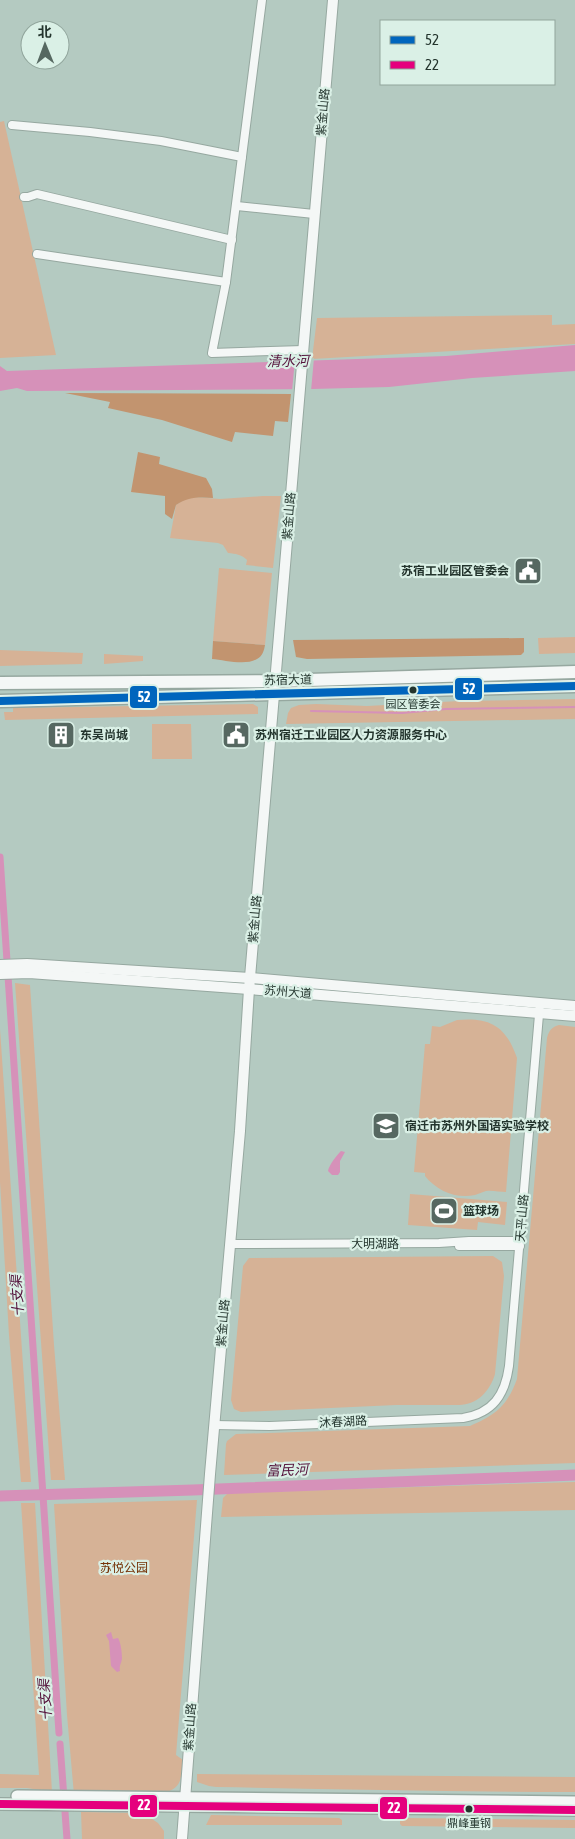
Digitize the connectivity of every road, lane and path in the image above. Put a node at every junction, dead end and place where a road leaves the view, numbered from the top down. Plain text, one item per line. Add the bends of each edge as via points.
1 (262, 0) edge
2 (333, 0) edge
3 (12, 124) dead end
4 (242, 157) junction
5 (24, 197) dead end
6 (237, 206) junction
7 (314, 214) junction
8 (232, 240) junction
9 (37, 254) dead end
10 (226, 282) junction
11 (302, 350) junction
12 (575, 672) edge
13 (275, 681) junction
14 (2, 683) edge
15 (575, 686) edge
16 (274, 694) junction
17 (4, 701) edge
18 (0, 964) edge
19 (28, 969) junction
20 (0, 974) edge
21 (250, 983) junction
22 (575, 1006) edge
23 (538, 1008) junction
24 (575, 1016) edge
25 (518, 1243) junction
26 (230, 1246) junction
27 (471, 1414) joint
28 (214, 1423) junction
29 (0, 1796) edge
30 (64, 1801) junction
31 (184, 1801) junction
32 (575, 1802) edge
33 (0, 1804) edge
34 (575, 1810) edge
35 (182, 1839) edge

1 - 4 street
2 - 7 street, 紫金山路
3 - 4 street via 152,140
4 - 6 street
5 - 8 street via 37,194
6 - 7 street
6 - 8 street
7 - 11 street, 紫金山路
8 - 10 street
9 - 10 street
10 - 11 street via 212,353
11 - 13 street, 紫金山路
12 - 13 main road, 苏宿大道
13 - 14 main road, 苏宿大道
13 - 16 street, 紫金山路
15 - 16 main road, 苏宿大道
16 - 17 main road, 苏宿大道
16 - 21 street, 紫金山路
18 - 19 street, 苏州大道
19 - 20 street, 苏州大道
19 - 21 street, 苏州大道
21 - 23 street, 苏州大道
21 - 26 street, 紫金山路
22 - 23 street, 苏州大道
23 - 24 street, 苏州大道
23 - 25 street, 天平山路
25 - 26 street, 大明湖路
25 - 27 street, 天平山路 via 503,1382 489,1402
26 - 28 street, 紫金山路
27 - 28 street, 沐春湖路
28 - 31 street, 紫金山路
29 - 30 main road
30 - 31 main road
30 - 33 main road
31 - 32 main road
31 - 34 main road
31 - 35 street, 紫金山路

